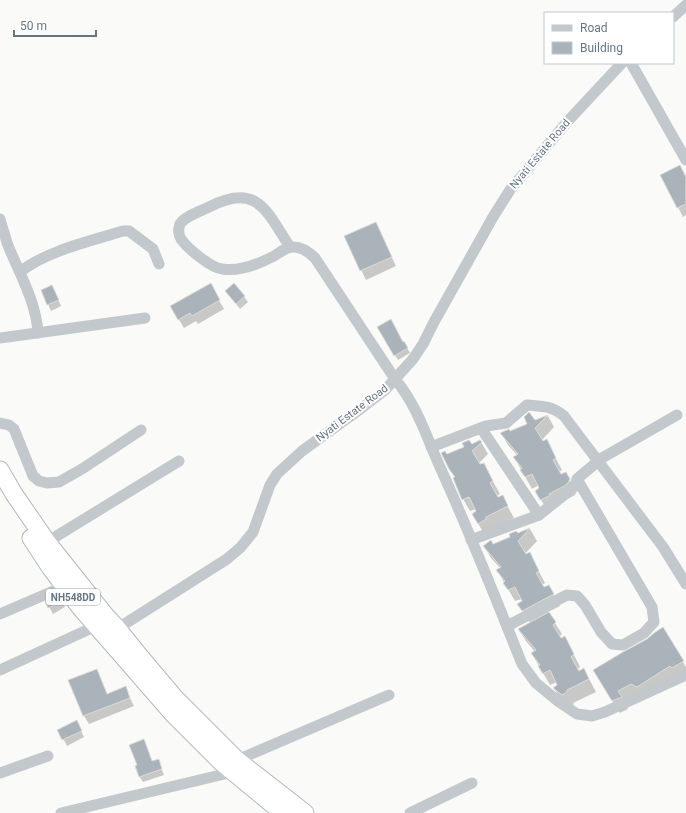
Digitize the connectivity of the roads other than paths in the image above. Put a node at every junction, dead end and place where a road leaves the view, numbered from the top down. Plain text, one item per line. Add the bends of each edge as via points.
1 (686, 5) edge
2 (674, 16) edge
3 (621, 64) edge
4 (632, 64) edge
5 (686, 160) edge
6 (0, 219) edge
7 (290, 247) junction
8 (159, 264) dead end
9 (20, 272) junction
10 (145, 318) dead end
11 (38, 333) junction
12 (0, 338) edge
13 (395, 379) junction
14 (677, 415) dead end
15 (0, 424) edge
16 (481, 428) junction
17 (141, 430) dead end
18 (431, 447) junction
19 (598, 460) junction
20 (179, 461) dead end
21 (0, 470) edge
22 (577, 479) junction
23 (0, 491) edge
24 (539, 515) junction
25 (471, 540) junction
26 (47, 542) junction
27 (686, 584) edge
28 (64, 586) junction
29 (0, 614) edge
30 (507, 626) junction
31 (106, 630) junction
32 (0, 670) edge
33 (686, 675) edge
34 (389, 695) dead end
35 (48, 756) dead end
36 (235, 766) junction
37 (0, 773) edge
38 (472, 783) dead end
39 (61, 813) edge
40 (283, 813) edge
41 (305, 813) edge
42 (410, 813) edge

1 - 2 street
3 - 13 street, Nyati Estate Road via 567,122 510,190 423,344
4 - 5 street
6 - 9 street
7 - 7 street via 260,263 241,268 221,269 210,264 186,245 178,232 180,224 186,219 221,201 246,197 264,209
7 - 13 street via 302,248 315,258
8 - 9 street via 153,249 129,231 123,231 39,260
9 - 11 street via 32,302
10 - 11 street
11 - 12 street
13 - 18 street via 406,391
13 - 31 street, Nyati Estate Road via 385,390 302,451 277,474 270,485 253,532 241,547 227,559
14 - 19 street
15 - 17 street via 9,425 14,429 33,476 47,483 59,482
16 - 18 street
16 - 19 street via 506,423 527,405 555,408
16 - 24 street
18 - 25 street
19 - 22 street
19 - 27 street via 663,546
20 - 26 street
21 - 26 highway, NH548DD
22 - 24 street via 574,486
22 - 30 street via 652,607 654,622 644,633 623,645 612,644 577,596 567,596
23 - 28 highway, NH548DD
24 - 25 street
25 - 30 street
26 - 31 highway, NH548DD via 105,615
28 - 29 street
28 - 31 highway, NH548DD
30 - 33 street via 522,664 536,682 558,702 578,714 592,716 605,712
31 - 32 street, Nyati Estate Road
31 - 36 highway, NH548DD via 142,659
34 - 36 street
35 - 37 street
36 - 39 street
36 - 40 highway, NH548DD
36 - 41 highway, NH548DD
38 - 42 street

